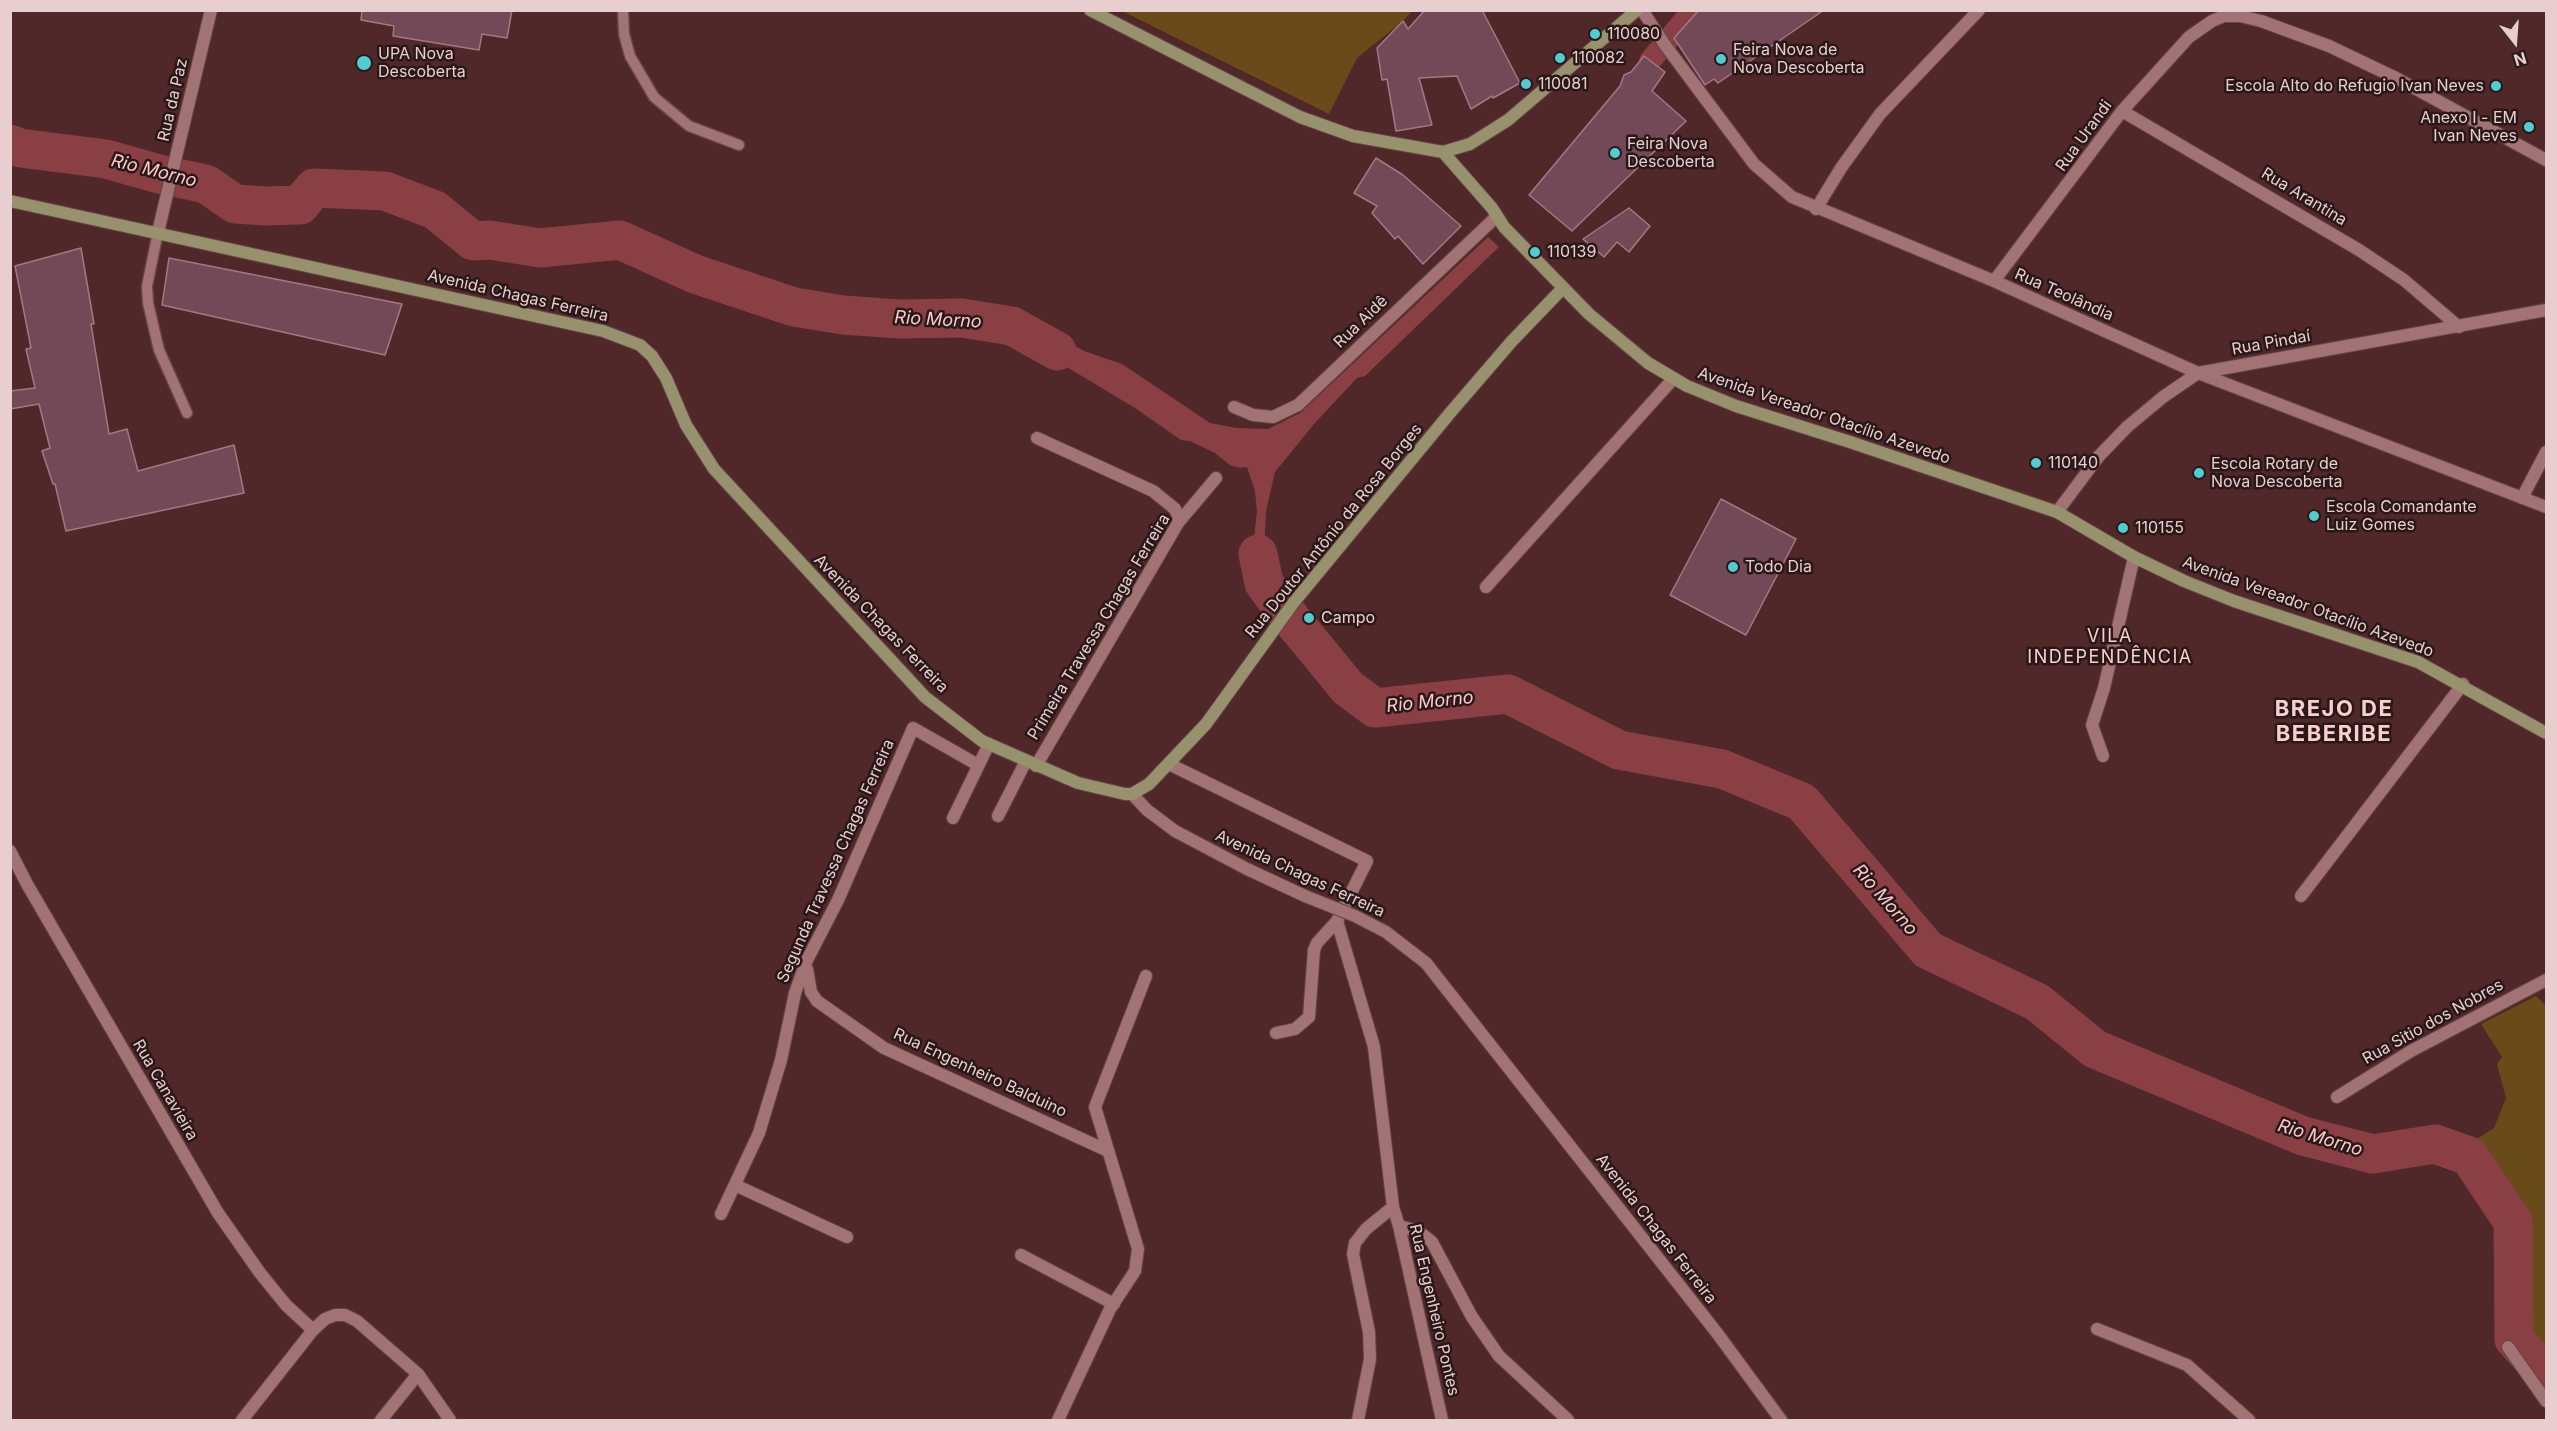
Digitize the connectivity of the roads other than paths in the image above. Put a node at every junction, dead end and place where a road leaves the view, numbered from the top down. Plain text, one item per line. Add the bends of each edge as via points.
1 (211, 10) edge
2 (623, 10) edge
3 (1090, 10) edge
4 (1636, 10) edge
5 (1642, 10) edge
6 (1978, 10) edge
7 (2219, 16) edge
8 (2122, 111) junction
9 (739, 145) dead end
10 (1443, 152) junction
11 (2547, 160) edge
12 (10, 201) edge
13 (1816, 209) junction
14 (1497, 216) junction
15 (158, 232) junction
16 (1994, 282) junction
17 (1563, 288) junction
18 (2547, 310) edge
19 (2459, 327) junction
20 (2198, 373) junction
21 (1673, 379) junction
22 (1234, 407) dead end
23 (187, 413) dead end
24 (1037, 438) dead end
25 (2547, 452) edge
26 (1216, 478) dead end
27 (2522, 498) junction
28 (2547, 507) edge
29 (2057, 512) junction
30 (1178, 523) junction
31 (2134, 556) junction
32 (1486, 587) dead end
33 (2463, 684) junction
34 (2547, 733) edge
35 (989, 744) junction
36 (2103, 756) dead end
37 (1031, 764) junction
38 (1169, 764) junction
39 (978, 765) junction
40 (1132, 794) junction
41 (998, 816) dead end
42 (953, 818) dead end
43 (10, 850) edge
44 (2301, 896) dead end
45 (1337, 921) junction
46 (806, 962) junction
47 (1146, 976) dead end
48 (2547, 980) edge
49 (1276, 1033) dead end
50 (2337, 1096) dead end
51 (1108, 1151) junction
52 (735, 1185) junction
53 (1393, 1207) junction
54 (721, 1214) dead end
55 (1399, 1226) junction
56 (847, 1237) dead end
57 (1021, 1256) dead end
58 (1114, 1304) junction
59 (2097, 1329) dead end
60 (313, 1330) junction
61 (2508, 1347) dead end
62 (418, 1374) junction
63 (2547, 1401) edge
64 (242, 1420) edge
65 (381, 1420) edge
66 (450, 1420) edge
67 (1058, 1420) edge
68 (1358, 1420) edge
69 (1442, 1420) edge
70 (1568, 1420) edge
71 (1781, 1420) edge
72 (2249, 1420) edge

1 - 15 street, Rua da Paz
2 - 9 lane via 630,56 654,97 689,126
3 - 10 street via 1300,117 1353,136
4 - 10 street via 1508,120 1470,144
5 - 13 street, Rua Teolândia via 1755,164 1780,188
6 - 13 street via 1880,114
7 - 8 street, Rua Urandi via 2189,37
7 - 11 street via 2261,21 2329,46
8 - 16 street, Rua Urandi
8 - 19 street, Rua Arantina via 2359,250 2404,280
10 - 14 street, Avenida Vereador Otacílio Azevedo
12 - 15 street, Avenida Chagas Ferreira
13 - 16 street, Rua Teolândia
14 - 17 street, Avenida Vereador Otacílio Azevedo
14 - 22 street, Rua Aidê via 1298,405 1273,417 1253,415
15 - 23 lane via 147,286 149,311 159,350
15 - 35 street, Avenida Chagas Ferreira via 603,331 640,345 666,378 686,425 714,469 925,697
16 - 20 street, Rua Teolândia
17 - 21 street, Avenida Vereador Otacílio Azevedo via 1589,314
17 - 38 street, Rua Doutor Antônio da Rosa Borges via 1450,413 1273,628 1221,706
18 - 19 street, Rua Pindaí
19 - 20 street, Rua Pindaí
20 - 27 street, Rua Teolândia
20 - 29 street, Rua Pindaí via 2127,427 2099,456
21 - 29 street, Avenida Vereador Otacílio Azevedo via 1736,406
21 - 32 street
24 - 30 street via 1153,491 1175,509
25 - 27 street
26 - 30 street, Primeira Travessa Chagas Ferreira
27 - 28 street, Rua Teolândia
29 - 31 street, Avenida Vereador Otacílio Azevedo
30 - 37 street, Primeira Travessa Chagas Ferreira
31 - 33 street, Avenida Vereador Otacílio Azevedo via 2184,582 2418,662
31 - 36 street via 2092,725
33 - 34 street, Avenida Vereador Otacílio Azevedo
33 - 44 street
35 - 37 street, Avenida Chagas Ferreira
35 - 39 street
37 - 40 street, Avenida Chagas Ferreira via 1102,790
37 - 41 street, Primeira Travessa Chagas Ferreira
38 - 40 street, Rua Doutor Antônio da Rosa Borges
38 - 45 street via 1367,861
39 - 42 street
39 - 46 street, Segunda Travessa Chagas Ferreira via 913,728 838,900
40 - 71 street, Avenida Chagas Ferreira, bridge via 1175,831 1247,869 1386,932 1426,963
43 - 60 street, Rua Canavieira via 218,1213 260,1274
45 - 49 street via 1314,951 1310,1017 1295,1029
45 - 53 street, Rua Engenheiro Pontes via 1374,1047
46 - 51 street, Rua Engenheiro Balduino via 808,983 817,1001 884,1048
46 - 52 street, Segunda Travessa Chagas Ferreira via 759,1133
47 - 51 street via 1095,1107
48 - 50 street, Rua Sitio dos Nobres via 2411,1051
51 - 58 street via 1138,1249 1135,1271
52 - 54 street, Segunda Travessa Chagas Ferreira
52 - 56 street
53 - 55 street, Rua Engenheiro Pontes
53 - 68 street via 1366,1229 1355,1243 1353,1254 1370,1359
55 - 69 street, Rua Engenheiro Pontes
55 - 70 street via 1418,1231 1432,1242 1472,1317 1499,1356
57 - 58 street
58 - 67 street
59 - 72 street via 2187,1365
60 - 62 street via 325,1319 345,1315
60 - 64 street
61 - 63 street
62 - 65 street
62 - 66 street

